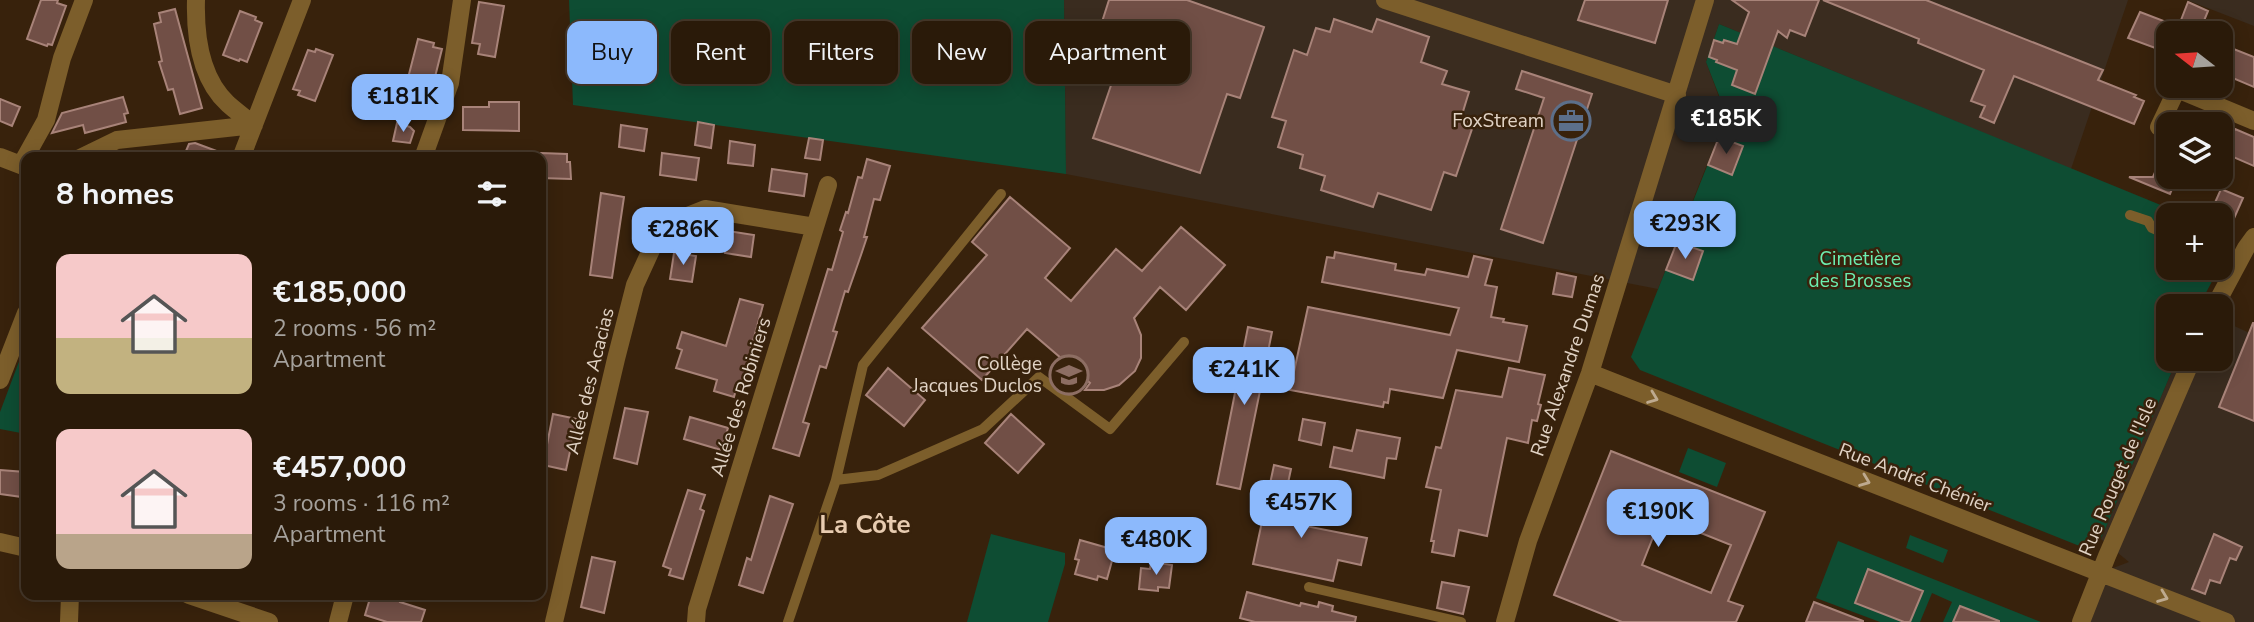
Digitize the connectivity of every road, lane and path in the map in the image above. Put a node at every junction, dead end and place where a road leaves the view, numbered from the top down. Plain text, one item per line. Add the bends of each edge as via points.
1 (85, 0) edge
2 (196, 0) edge
3 (302, 0) edge
4 (462, 0) edge
5 (1385, 0) edge
6 (1705, 0) edge
7 (1677, 95) junction
8 (2166, 112) edge
9 (2232, 112) edge
10 (2233, 112) edge
11 (2254, 121) edge
12 (254, 125) junction
13 (31, 152) edge
14 (92, 152) edge
15 (243, 152) edge
16 (425, 152) edge
17 (0, 157) edge
18 (21, 165) edge
19 (828, 184) dead end
20 (1001, 194) dead end
21 (2130, 215) dead end
22 (815, 227) junction
23 (2156, 230) edge
24 (2251, 246) edge
25 (2222, 294) edge
26 (21, 326) edge
27 (1184, 342) dead end
28 (2187, 371) edge
29 (1590, 373) junction
30 (0, 380) edge
31 (836, 480) junction
32 (0, 542) edge
33 (21, 547) edge
34 (2100, 573) junction
35 (1309, 587) dead end
36 (70, 600) edge
37 (204, 600) edge
38 (344, 600) edge
39 (69, 622) edge
40 (269, 622) edge
41 (338, 622) edge
42 (555, 622) edge
43 (696, 622) edge
44 (788, 622) edge
45 (1461, 622) edge
46 (1505, 622) edge
47 (2081, 622) edge
48 (2226, 622) edge

1 - 13 street via 62,58 46,120
2 - 12 street via 195,23 204,70 226,102
3 - 12 street
4 - 16 street via 450,83
5 - 7 street
6 - 7 street, Rue Alexandre Dumas
7 - 29 street, Rue Alexandre Dumas
8 - 9 street via 2177,89
10 - 11 street
12 - 14 street via 117,140
12 - 15 street
17 - 18 street
19 - 22 street, Allée des Robiniers
20 - 31 lane via 863,365
21 - 23 lane via 2148,221
22 - 42 street, Allée des Acacias via 705,209 662,226 635,285
22 - 43 street, Allée des Robiniers
24 - 25 street
26 - 30 street
27 - 31 lane via 1110,429 1040,377 983,429 878,475
28 - 34 street, Rue Rouget de l'Isle
29 -> 34 street, Rue André Chénier
29 - 46 street, Rue Alexandre Dumas via 1528,541
31 - 44 lane
32 - 33 street
34 - 47 street, Rue Rouget de l'Isle
34 -> 48 street, Rue André Chénier
35 - 45 lane
36 - 39 street
37 - 40 street
38 - 41 street

